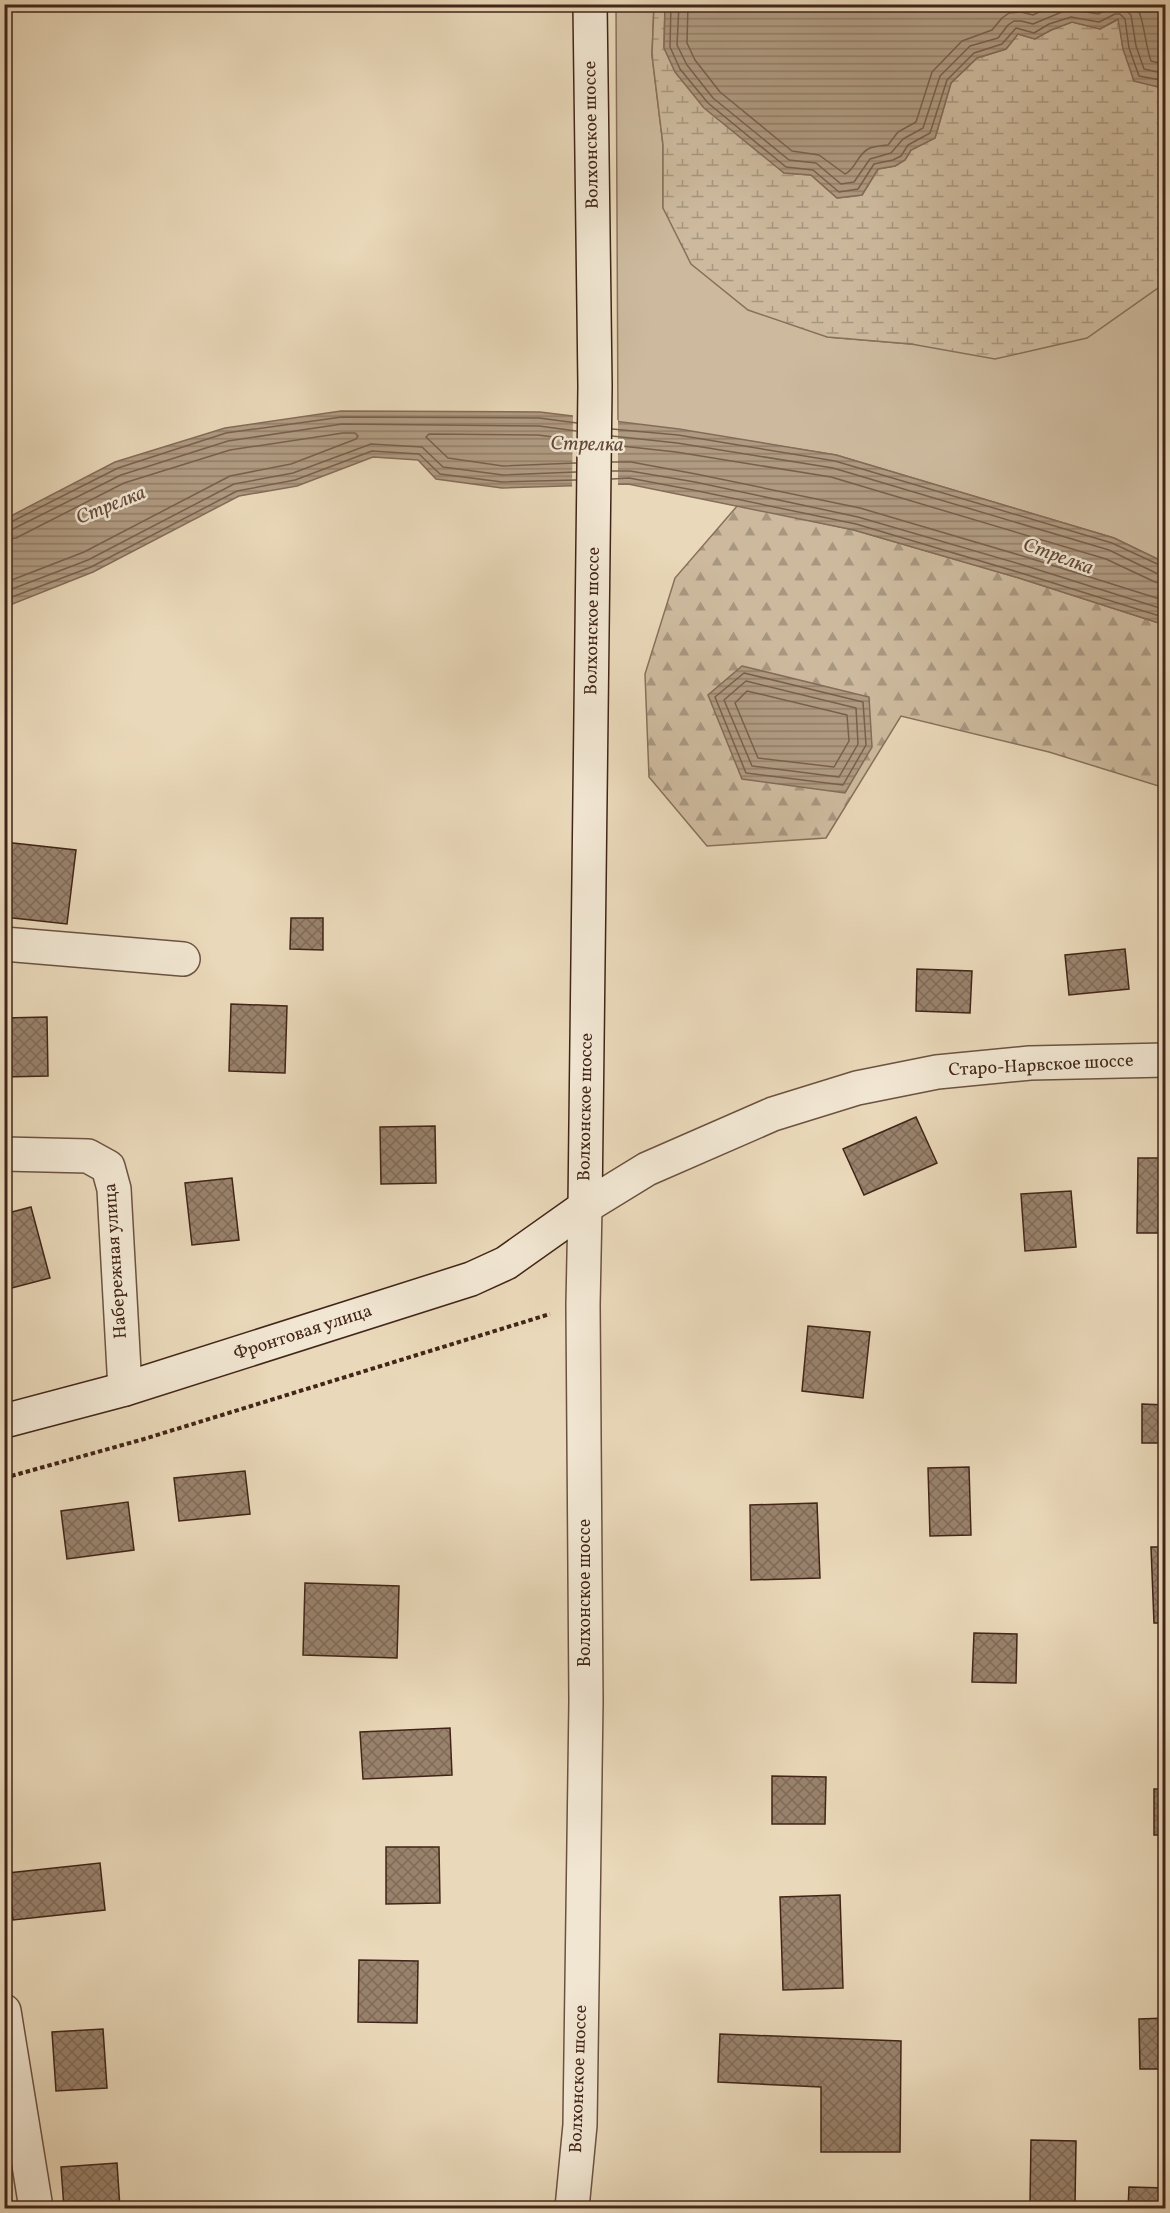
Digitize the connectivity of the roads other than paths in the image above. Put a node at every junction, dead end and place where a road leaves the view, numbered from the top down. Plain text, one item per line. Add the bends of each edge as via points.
1 (590, 4) edge
2 (4, 944) edge
3 (183, 959) dead end
4 (1166, 1060) edge
5 (4, 1154) edge
6 (585, 1207) junction
7 (125, 1389) junction
8 (4, 1421) edge
9 (4, 2011) edge
10 (36, 2208) edge
11 (572, 2208) edge

1 - 6 street, Волхонское шоссе via 595,386
2 - 3 street
4 - 6 street, Старо-Нарвское шоссе via 1019,1064 937,1072 857,1088 773,1114 647,1169
5 - 7 street, Набережная улица via 88,1156 108,1167 114,1189
6 - 7 street, Фронтовая улица via 506,1263 471,1279
6 - 11 street, Волхонское шоссе via 586,1713 580,2125
7 - 8 street, Фронтовая улица
9 - 10 street

